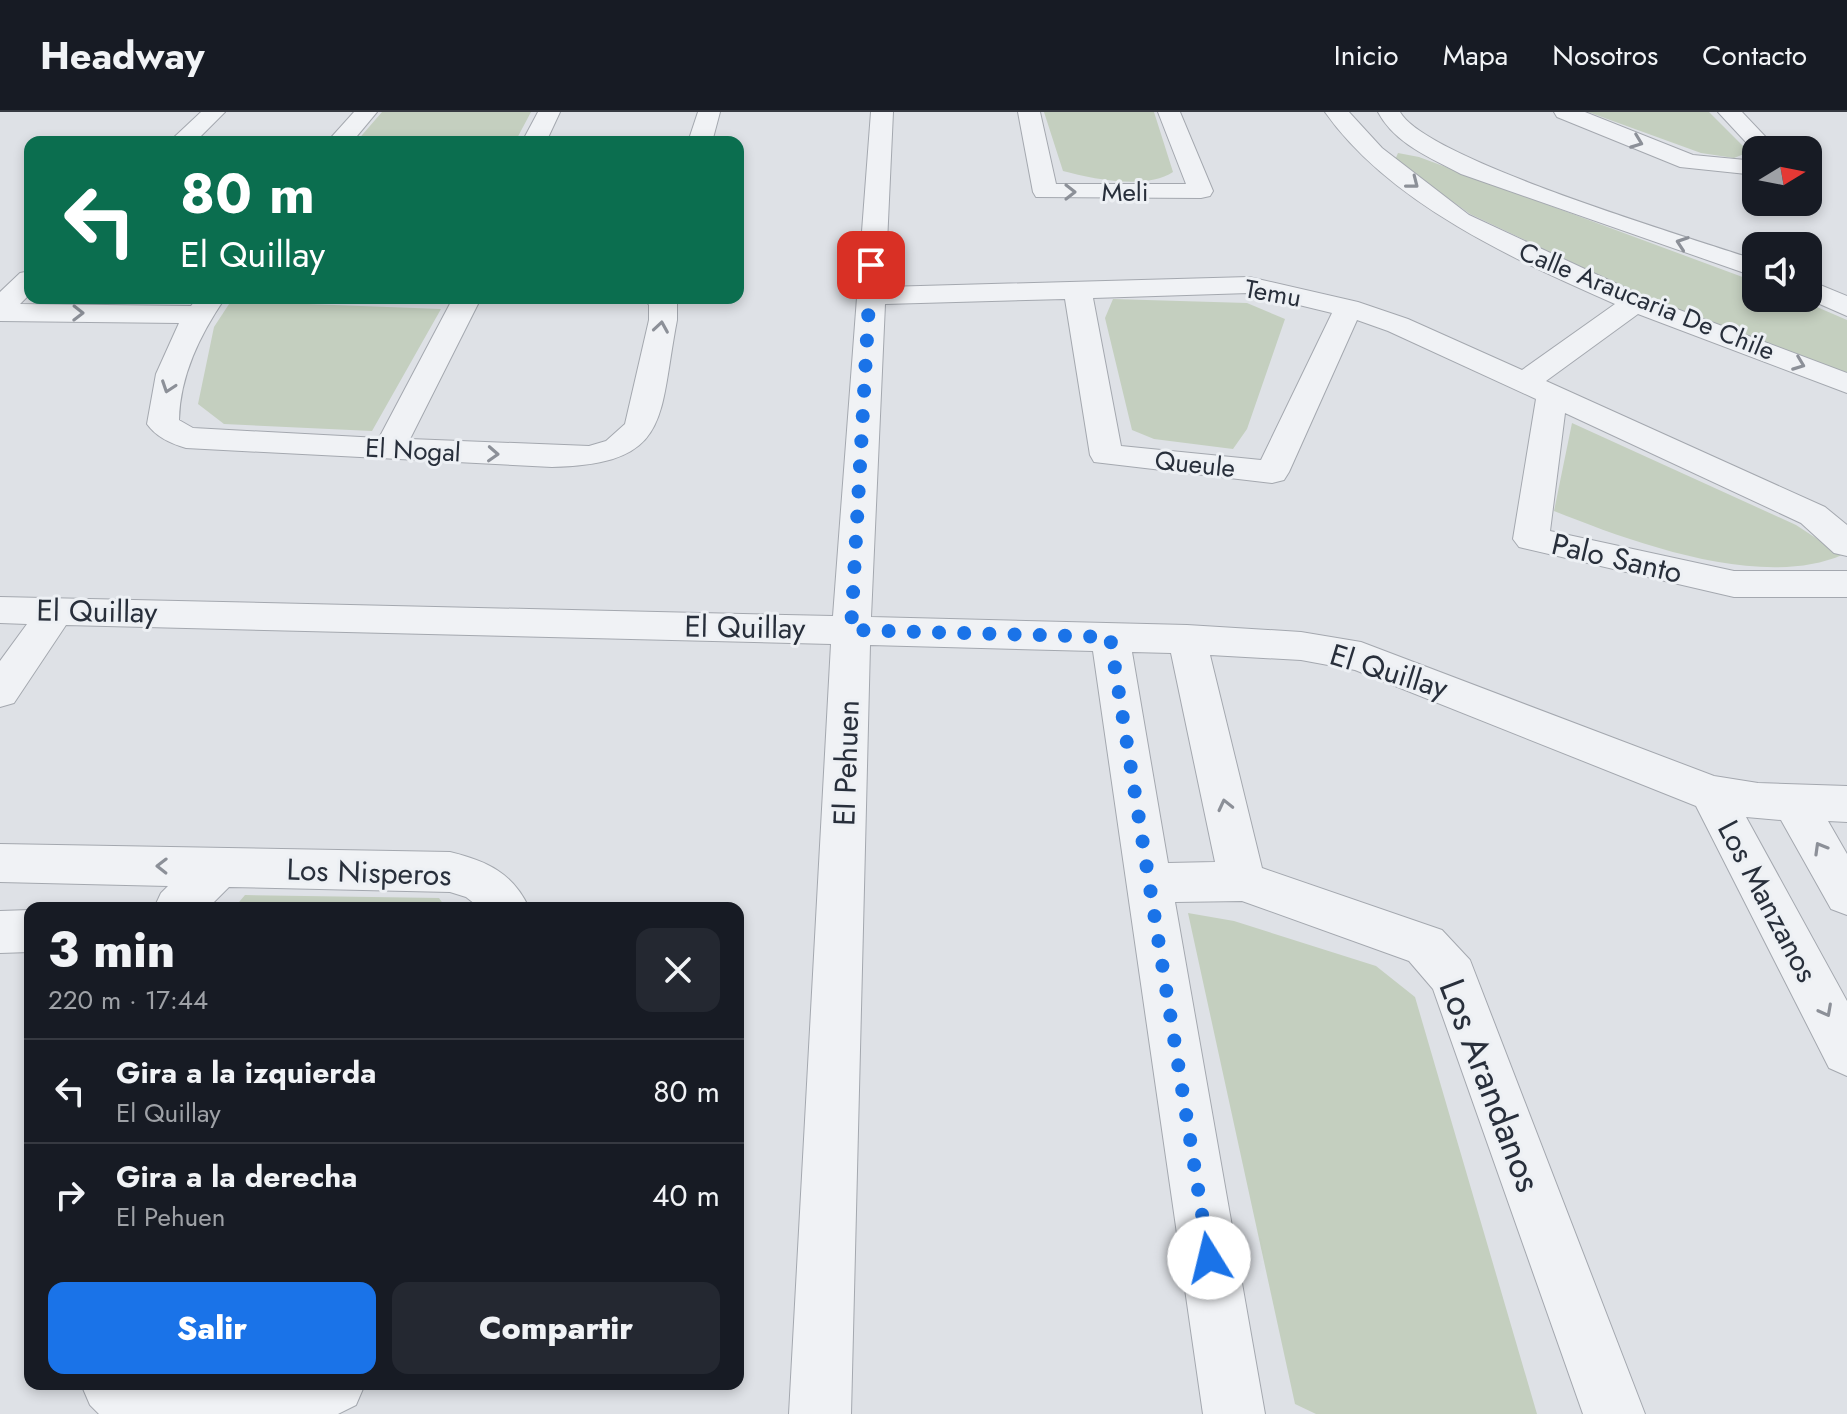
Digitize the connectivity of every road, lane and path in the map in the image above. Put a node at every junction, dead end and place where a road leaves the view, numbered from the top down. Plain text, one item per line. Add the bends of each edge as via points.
1 (214, 112) edge
2 (366, 112) edge
3 (549, 112) edge
4 (709, 112) edge
5 (882, 112) edge
6 (1029, 112) edge
7 (1169, 112) edge
8 (1336, 112) edge
9 (1389, 112) edge
10 (1565, 112) edge
11 (1729, 112) edge
12 (188, 136) edge
13 (344, 136) edge
14 (537, 136) edge
15 (702, 136) edge
16 (1752, 136) edge
17 (1425, 146) junction
18 (1374, 153) junction
19 (1742, 167) edge
20 (1742, 264) edge
21 (1834, 274) dead end
22 (1822, 280) edge
23 (24, 287) edge
24 (1078, 290) junction
25 (1822, 294) edge
26 (869, 296) junction
27 (1635, 303) junction
28 (464, 304) edge
29 (663, 304) edge
30 (204, 306) edge
31 (1847, 307) edge
32 (1348, 308) junction
33 (0, 310) edge
34 (1847, 384) edge
35 (1538, 389) junction
36 (389, 449) junction
37 (1847, 544) edge
38 (1847, 584) edge
39 (0, 610) edge
40 (57, 610) junction
41 (851, 630) junction
42 (1110, 637) junction
43 (1187, 639) junction
44 (0, 692) edge
45 (1711, 793) junction
46 (1793, 802) junction
47 (1847, 804) edge
48 (0, 863) edge
49 (219, 867) junction
50 (1242, 881) junction
51 (1151, 883) junction
52 (1847, 895) edge
53 (183, 902) edge
54 (502, 902) edge
55 (24, 931) edge
56 (0, 932) edge
57 (1847, 1051) edge
58 (115, 1390) edge
59 (307, 1390) edge
60 (820, 1414) edge
61 (1234, 1414) edge
62 (1614, 1414) edge

1 - 12 street
2 - 13 street
3 - 14 street
4 - 15 street
5 - 26 street, El Pehuen
6 -> 7 street, Meli via 1045,192 1201,191
8 - 18 street, Calle Araucaria De Chile
9 - 17 street, Calle Araucaria De Chile
10 -> 19 street via 1689,162
11 - 16 street
17 - 18 street, Calle Araucaria De Chile via 1395,143
20 -> 17 street, Calle Araucaria De Chile via 1470,169
18 -> 27 street, Calle Araucaria De Chile via 1460,220
21 - 22 street
23 - 33 street
24 - 26 street, Temu
24 - 32 street, Temu via 1249,285
24 - 32 street, Queule via 1106,455 1272,472
25 - 31 street
26 - 41 street, El Pehuen
27 -> 34 street, Calle Araucaria De Chile
27 - 35 street
28 - 36 street
36 -> 29 street, El Nogal via 565,457 618,448 640,428
33 -> 30 street, El Nogal
30 -> 36 street, El Nogal via 163,404 163,424 186,438
32 - 35 street, Temu
35 - 37 street via 1813,515
35 - 38 street, Palo Santo via 1531,539 1734,584
39 - 40 street, El Quillay
40 - 41 street, El Quillay
40 - 44 street
41 - 42 street, El Quillay
41 - 60 street, El Pehuen
42 - 43 street, El Quillay
42 - 51 street
43 - 45 street, El Quillay via 1301,646 1361,657
50 -> 43 street
45 - 46 street, El Quillay
45 -> 57 street, Los Manzanos
46 - 47 street, El Quillay
52 -> 46 street
49 -> 48 street, Los Nisperos
49 - 53 street
49 - 54 street, Los Nisperos via 450,872 482,881
50 - 51 street, Los Arandanos
50 - 62 street, Los Arandanos via 1425,945 1453,976
51 - 61 street
55 - 56 street
58 - 59 street via 159,1404

